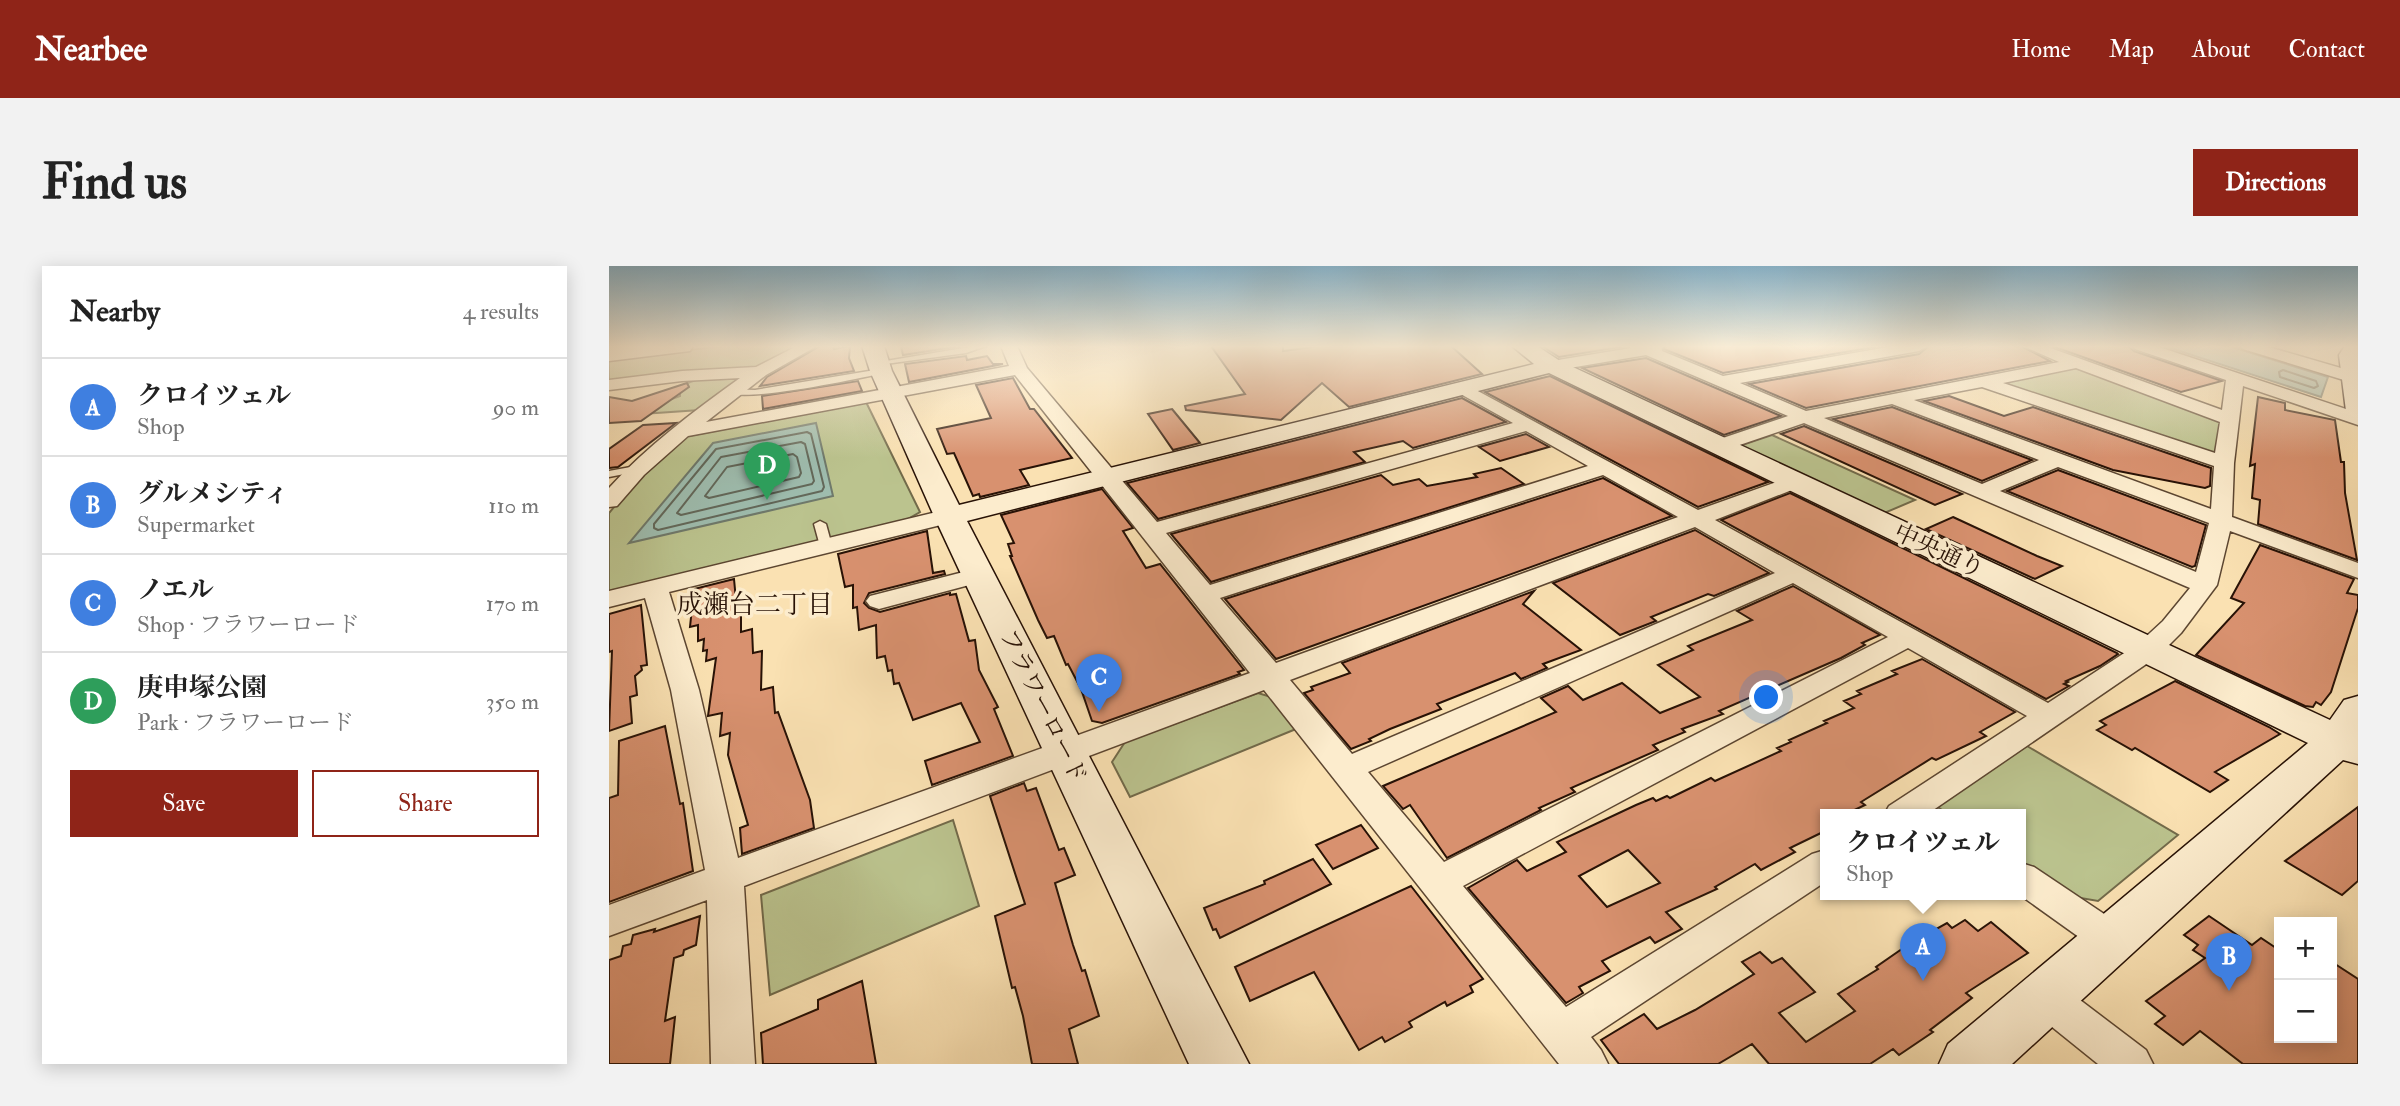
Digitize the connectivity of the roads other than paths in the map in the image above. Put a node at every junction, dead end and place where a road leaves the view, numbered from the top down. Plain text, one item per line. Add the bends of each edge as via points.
1 (742, 383) edge
2 (803, 383) edge
3 (833, 383) edge
4 (894, 383) edge
5 (1030, 383) edge
6 (1482, 383) edge
7 (1588, 383) edge
8 (1723, 383) edge
9 (1975, 383) edge
10 (1985, 383) edge
11 (2133, 383) edge
12 (2234, 383) edge
13 (2251, 383) edge
14 (2334, 383) edge
15 (1463, 388) junction
16 (730, 392) junction
17 (2356, 393) edge
18 (1894, 399) junction
19 (1806, 416) junction
20 (2229, 419) junction
21 (2358, 419) edge
22 (1528, 425) junction
23 (681, 432) junction
24 (1718, 446) junction
25 (2056, 460) junction
26 (2224, 463) junction
27 (1604, 468) junction
28 (636, 470) junction
29 (609, 474) edge
30 (1106, 477) junction
31 (1795, 482) junction
32 (1983, 491) junction
33 (609, 501) edge
34 (949, 516) junction
35 (1697, 519) junction
36 (2221, 520) junction
37 (1150, 531) junction
38 (2358, 571) edge
39 (1794, 574) junction
40 (979, 575) junction
41 (2205, 585) junction
42 (655, 588) junction
43 (1203, 596) junction
44 (609, 599) edge
45 (879, 601) dead end
46 (1907, 638) junction
47 (2148, 650) junction
48 (1269, 677) junction
49 (2049, 716) junction
50 (2351, 733) edge
51 (1065, 751) junction
52 (1344, 770) junction
53 (1919, 809) edge
54 (1820, 867) edge
55 (725, 879) junction
56 (2026, 880) edge
57 (1436, 883) junction
58 (609, 921) edge
59 (2111, 939) junction
60 (2045, 997) junction
61 (1561, 1033) junction
62 (733, 1064) edge
63 (1219, 1064) edge
64 (1586, 1064) edge
65 (1969, 1064) edge
66 (2131, 1064) edge

1 - 16 street
2 - 16 lane via 755,393
3 - 23 street
4 - 34 street, フラワーロード
5 - 30 street
6 - 15 street
7 - 24 street, 中央通り
8 - 19 street
9 - 18 street
10 - 26 street
11 - 20 street
12 - 20 street
13 - 21 street
14 - 17 street
15 - 22 street
15 - 30 street
16 - 23 street
18 - 19 street
18 - 25 street
19 - 24 street
19 - 32 street
20 - 26 street
22 - 27 street
22 - 37 street
23 - 28 street
24 - 31 street, 中央通り
25 - 32 street
25 - 36 street
26 - 36 street
27 - 35 street
27 - 43 street
28 - 29 lane
28 - 33 street
30 - 34 street
30 - 37 street
31 - 35 street
31 - 47 street, 中央通り
32 - 41 street
34 - 40 street, フラワーロード
34 - 42 street via 823,535
35 - 39 street
35 - 48 street
36 - 38 street
36 - 41 street
37 - 43 street
39 - 46 street
39 - 52 street
40 - 45 street
40 - 51 street, フラワーロード
41 - 47 street
42 - 44 street
42 - 55 street via 685,690
43 - 48 street
46 - 49 street
46 - 57 street
47 - 49 street
47 - 50 street, 中央通り
48 - 51 street
48 - 52 street
49 - 53 street
50 - 59 street
51 - 55 street
51 - 63 street, フラワーロード
52 - 57 street
54 - 61 street
55 - 58 street
55 - 62 street
56 - 59 street
57 - 61 street
59 - 60 street
60 - 65 street
60 - 66 street
61 - 64 street

